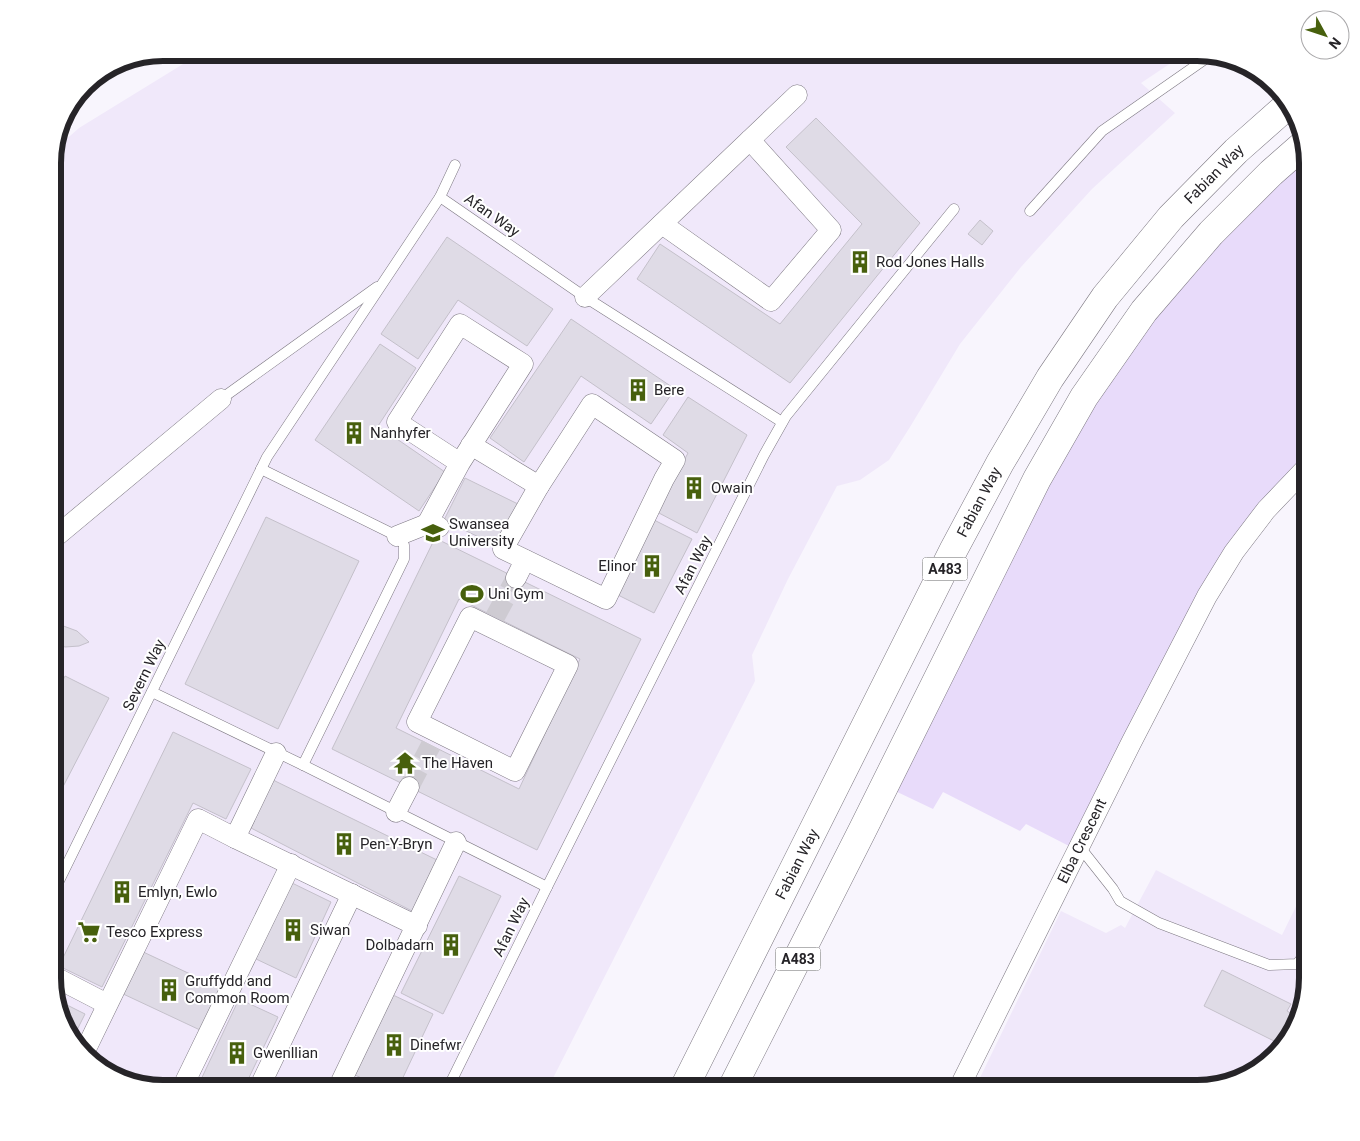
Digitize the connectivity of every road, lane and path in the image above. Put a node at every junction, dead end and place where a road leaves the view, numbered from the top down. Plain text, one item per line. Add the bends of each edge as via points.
1 (1202, 61) edge
2 (797, 95) dead end
3 (1283, 109) edge
4 (750, 140) junction
5 (1298, 150) edge
6 (455, 165) dead end
7 (440, 197) junction
8 (954, 209) dead end
9 (1030, 211) dead end
10 (662, 224) junction
11 (384, 282) junction
12 (585, 297) junction
13 (222, 399) joint
14 (782, 422) junction
15 (471, 445) junction
16 (460, 462) junction
17 (261, 470) junction
18 (1299, 476) edge
19 (539, 486) junction
20 (61, 533) edge
21 (397, 536) junction
22 (525, 560) junction
23 (516, 578) tunnel mouth
24 (152, 692) junction
25 (434, 738) joint
26 (276, 753) junction
27 (302, 765) junction
28 (409, 787) tunnel mouth
29 (396, 812) junction
30 (235, 838) junction
31 (456, 842) junction
32 (1079, 846) junction
33 (291, 864) junction
34 (61, 877) edge
35 (547, 888) junction
36 (352, 894) junction
37 (416, 926) junction
38 (1299, 962) edge
39 (61, 980) edge
40 (107, 1004) junction
41 (88, 1046) edge
42 (186, 1080) edge
43 (263, 1080) edge
44 (342, 1080) edge
45 (452, 1080) edge
46 (688, 1080) edge
47 (736, 1080) edge
48 (963, 1080) edge

1 - 9 lane via 1102,131
2 - 4 street
3 - 46 highway, Fabian Way / A483 via 1236,151 1171,217 1105,297 1050,378 954,549
4 - 10 street
4 - 10 street via 831,230 771,301
5 - 47 highway, A483 via 1205,240 1144,311 1084,397 1037,479
6 - 7 lane, Severn Way
7 - 11 lane, Severn Way
7 - 12 lane, Afan Way
8 - 14 lane
10 - 12 street
11 - 13 lane
11 - 17 lane, Severn Way
12 - 14 lane, Afan Way
13 - 20 street
14 - 35 lane, Afan Way
15 - 16 street
15 - 16 street via 523,364 460,324 397,422
15 - 19 street
16 - 21 street via 434,526
17 - 21 lane
17 - 24 lane, Severn Way
18 - 32 street, Elba Crescent via 1266,510 1234,552 1207,596
19 - 22 street via 503,549
19 - 22 street via 592,404 675,460 606,599
21 - 27 lane via 404,545 404,559
22 - 23 street
24 - 26 lane
24 - 34 lane, Severn Way
25 - 25 street via 417,722 470,617 568,666 515,771
26 - 27 lane
26 - 30 street
27 - 29 lane
28 - 29 street
29 - 31 lane
30 - 33 street
30 - 40 street via 198,819
31 - 35 lane
31 - 37 street
32 - 38 lane via 1120,901 1159,923 1269,965
32 - 48 street, Elba Crescent
33 - 36 street
33 - 42 street
35 - 45 lane, Afan Way
36 - 37 street
36 - 43 street
37 - 44 street
39 - 40 street
40 - 41 street

